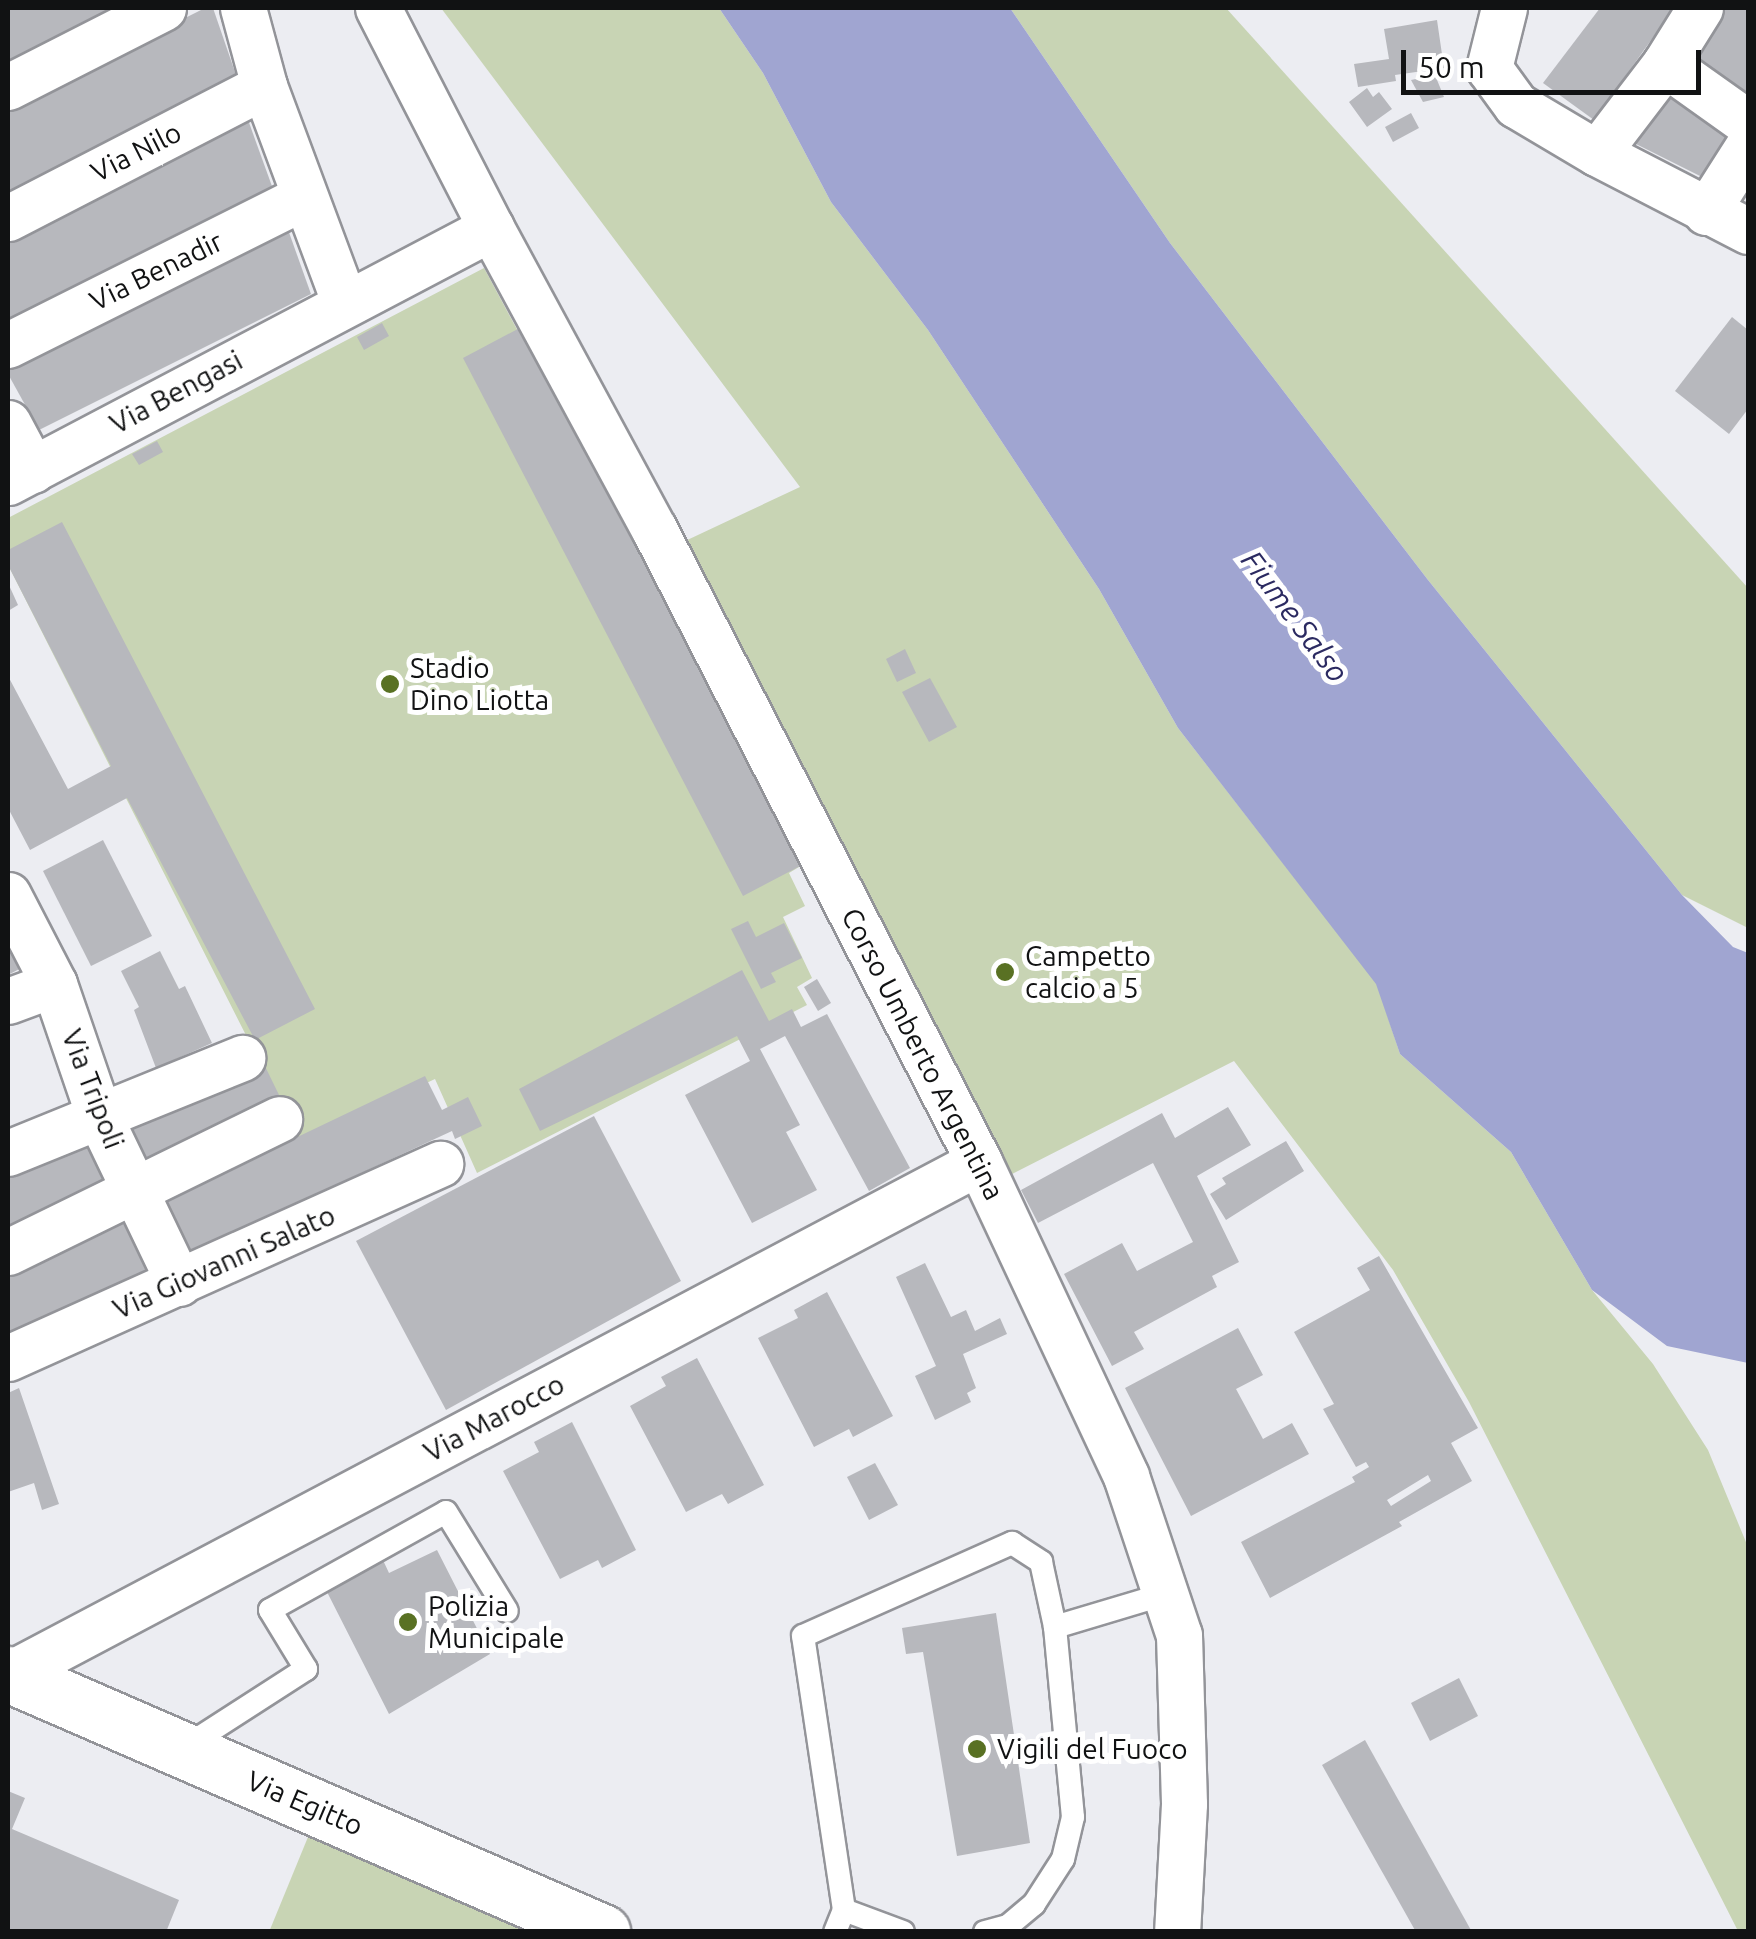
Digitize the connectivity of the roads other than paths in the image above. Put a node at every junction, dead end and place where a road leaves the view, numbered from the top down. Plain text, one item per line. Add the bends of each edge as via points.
1 (163, 8) edge
2 (242, 8) edge
3 (378, 8) edge
4 (1504, 8) edge
5 (1700, 8) edge
6 (1665, 64) junction
7 (8, 86) edge
8 (264, 86) junction
9 (1748, 124) edge
10 (1748, 146) edge
11 (1597, 153) junction
12 (304, 197) junction
13 (1706, 212) junction
14 (8, 218) edge
15 (491, 228) junction
16 (1748, 231) edge
17 (344, 302) junction
18 (8, 345) edge
19 (8, 422) edge
20 (20, 476) edge
21 (8, 895) edge
22 (54, 984) junction
23 (8, 1001) edge
24 (242, 1058) dead end
25 (100, 1118) junction
26 (280, 1119) dead end
27 (8, 1153) edge
28 (980, 1162) junction
29 (440, 1164) dead end
30 (135, 1193) junction
31 (8, 1252) edge
32 (180, 1283) junction
33 (8, 1358) edge
34 (1168, 1594) junction
35 (507, 1611) dead end
36 (1055, 1627) junction
37 (8, 1674) edge
38 (182, 1750) junction
39 (839, 1921) edge
40 (602, 1932) edge
41 (903, 1932) edge
42 (986, 1932) edge
43 (1177, 1932) edge

1 - 7 street
2 - 8 street
3 - 15 street, Corso Umberto Argentina
4 - 11 street via 1489,68 1516,106
5 - 6 street
6 - 9 street
6 - 11 street
8 - 12 street
8 - 14 street, Via Nilo
10 - 13 street
11 - 13 street
12 - 17 street
12 - 18 street, Via Benadir
13 - 16 street
15 - 17 street, Via Bengasi
15 - 28 street, Corso Umberto Argentina
17 - 20 street, Via Bengasi
19 - 20 street
21 - 22 street, Via Tripoli
22 - 23 street
22 - 25 street, Via Tripoli
24 - 25 street
25 - 27 street
25 - 30 street, Via Tripoli
26 - 30 street
28 - 34 street, Corso Umberto Argentina via 1126,1476
28 - 37 street, Via Marocco
29 - 32 street, Via Giovanni Salato
30 - 31 street
30 - 32 street, Via Tripoli
32 - 33 street, Via Giovanni Salato
34 - 36 lane
34 - 43 street, Corso Umberto Argentina via 1179,1635 1183,1785
35 - 38 lane via 446,1512 270,1610 306,1669
36 - 39 lane via 1041,1562 1012,1543 802,1636
36 - 42 lane via 1073,1817 1062,1859 1034,1904 1008,1926
37 - 38 street, Via Egitto
38 - 40 street, Via Egitto
39 - 41 lane

